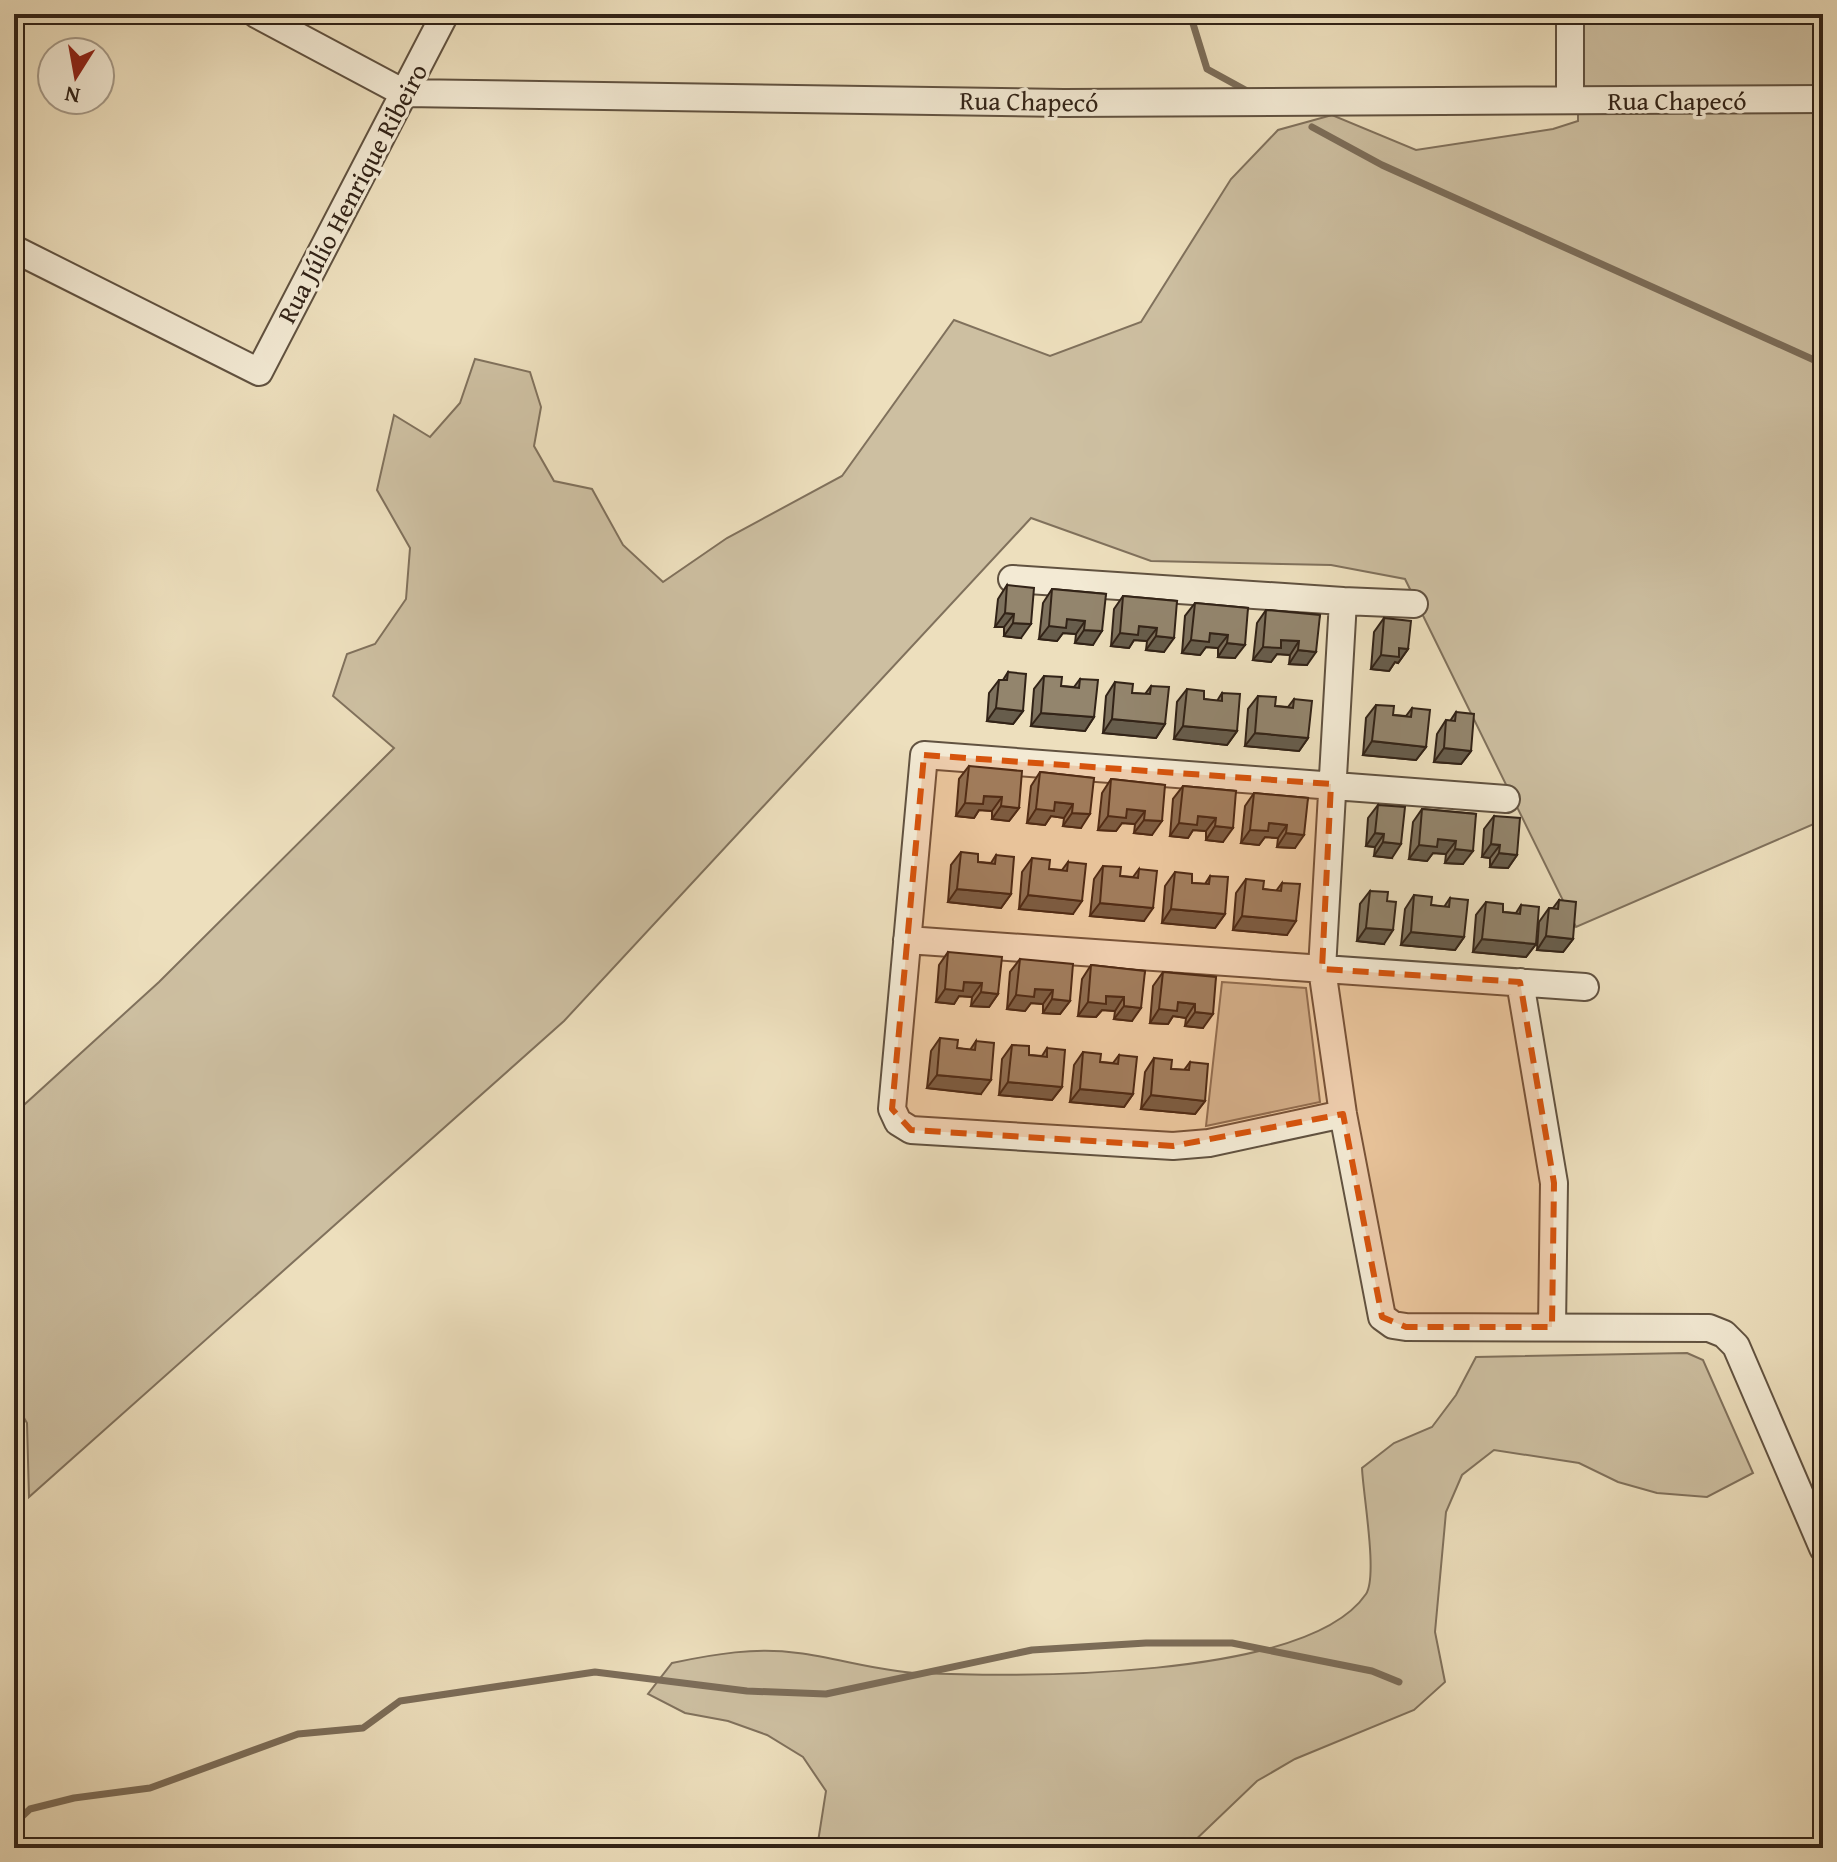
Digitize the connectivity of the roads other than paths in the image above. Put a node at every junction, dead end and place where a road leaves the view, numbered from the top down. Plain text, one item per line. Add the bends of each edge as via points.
1 (256, 14) edge
2 (445, 14) edge
3 (1570, 14) edge
4 (404, 93) junction
5 (1823, 99) edge
6 (1570, 100) junction
7 (14, 249) edge
8 (1012, 579) dead end
9 (1343, 601) junction
10 (1414, 604) dead end
11 (1331, 784) junction
12 (1506, 799) dead end
13 (907, 940) junction
14 (1322, 969) junction
15 (1520, 982) junction
16 (1585, 987) dead end
17 (1343, 1114) junction
18 (1552, 1327) junction
19 (1823, 1548) edge

1 - 4 street, Rua Chapecó
2 - 4 street, Rua Júlio Henrique Ribeiro
3 - 6 street
4 - 6 street, Rua Chapecó via 1064,103
4 - 7 street, Rua Júlio Henrique Ribeiro via 259,372
5 - 6 street, Rua Chapecó
8 - 9 street
9 - 10 street
9 - 11 street
11 - 12 street
11 - 13 street via 924,755
11 - 14 street
13 - 14 street
13 - 17 street via 892,1109 898,1122 911,1130 1173,1146
14 - 15 street
14 - 17 street
15 - 16 street
15 - 18 street via 1554,1183
17 - 18 street via 1382,1317 1406,1327
18 - 19 street via 1709,1328 1724,1334 1736,1346

